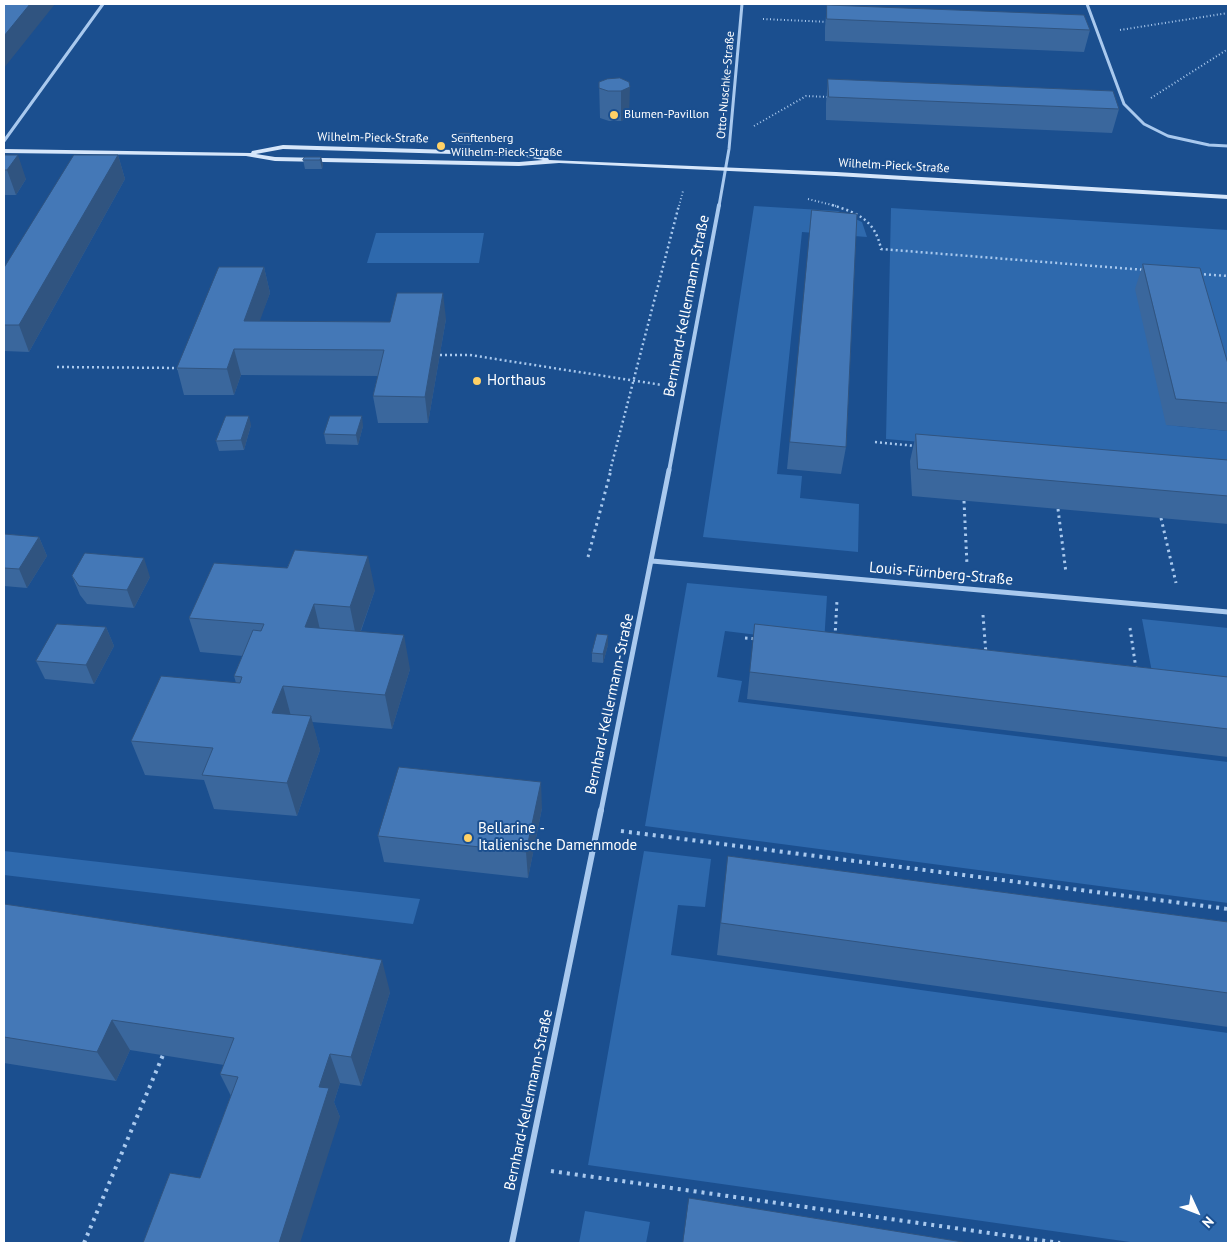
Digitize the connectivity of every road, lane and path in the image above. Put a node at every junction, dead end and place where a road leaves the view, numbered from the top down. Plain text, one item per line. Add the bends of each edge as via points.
1 (103, 4) edge
2 (742, 4) edge
3 (1088, 4) edge
4 (1228, 13) edge
5 (740, 18) junction
6 (830, 22) edge
7 (1098, 34) junction
8 (1228, 49) edge
9 (836, 97) edge
10 (1124, 104) junction
11 (730, 126) junction
12 (4, 142) edge
13 (1228, 146) edge
14 (4, 151) edge
15 (246, 154) junction
16 (559, 161) junction
17 (726, 168) junction
18 (684, 188) dead end
19 (1228, 197) edge
20 (863, 218) dead end
21 (1149, 270) edge
22 (1198, 274) edge
23 (1228, 276) edge
24 (440, 355) dead end
25 (56, 367) dead end
26 (186, 368) edge
27 (634, 381) junction
28 (685, 388) junction
29 (874, 442) dead end
30 (924, 446) edge
31 (964, 501) edge
32 (1058, 509) edge
33 (1161, 518) edge
34 (588, 557) dead end
35 (652, 561) junction
36 (839, 578) junction
37 (968, 589) junction
38 (982, 590) junction
39 (1070, 598) junction
40 (1126, 603) junction
41 (1181, 608) junction
42 (1228, 612) edge
43 (835, 637) edge
44 (745, 638) dead end
45 (765, 640) edge
46 (986, 655) edge
47 (1137, 671) edge
48 (598, 828) junction
49 (1228, 909) edge
50 (163, 1055) edge
51 (528, 1167) junction
52 (84, 1243) edge
53 (512, 1243) edge
54 (1060, 1243) edge

1 - 12 street
2 - 5 street, Otto-Nuschke-Straße
3 - 7 street
4 - 7 path
5 - 6 path
5 - 11 street, Otto-Nuschke-Straße
7 - 10 street
8 - 10 path via 1146,100
9 - 11 path via 806,96 755,126
10 - 13 street via 1144,124 1168,136
11 - 17 street, Otto-Nuschke-Straße
14 - 15 main road, Wilhelm-Pieck-Straße
15 - 16 main road, Wilhelm-Pieck-Straße via 275,159 519,164
15 - 16 main road, Wilhelm-Pieck-Straße via 292,148 521,154
16 - 17 main road, Wilhelm-Pieck-Straße
17 - 19 main road, Wilhelm-Pieck-Straße
17 - 28 street, Bernhard-Kellermann-Straße
18 - 27 path
20 - 21 path via 877,232 881,249
22 - 23 path
24 - 27 path via 470,355
25 - 26 path
27 - 28 path
27 - 34 path
28 - 35 street, Bernhard-Kellermann-Straße
29 - 30 path
31 - 37 path
32 - 39 path
33 - 41 path
35 - 36 street, Louis-Fürnberg-Straße
35 - 48 street, Bernhard-Kellermann-Straße
36 - 37 street, Louis-Fürnberg-Straße
36 - 43 path
37 - 38 street, Louis-Fürnberg-Straße
38 - 39 street, Louis-Fürnberg-Straße
38 - 46 path
39 - 40 street, Louis-Fürnberg-Straße
40 - 41 street, Louis-Fürnberg-Straße
40 - 47 path
41 - 42 street, Louis-Fürnberg-Straße
44 - 45 path
48 - 49 path
48 - 51 street, Bernhard-Kellermann-Straße
50 - 52 path
51 - 53 street, Bernhard-Kellermann-Straße
51 - 54 path

